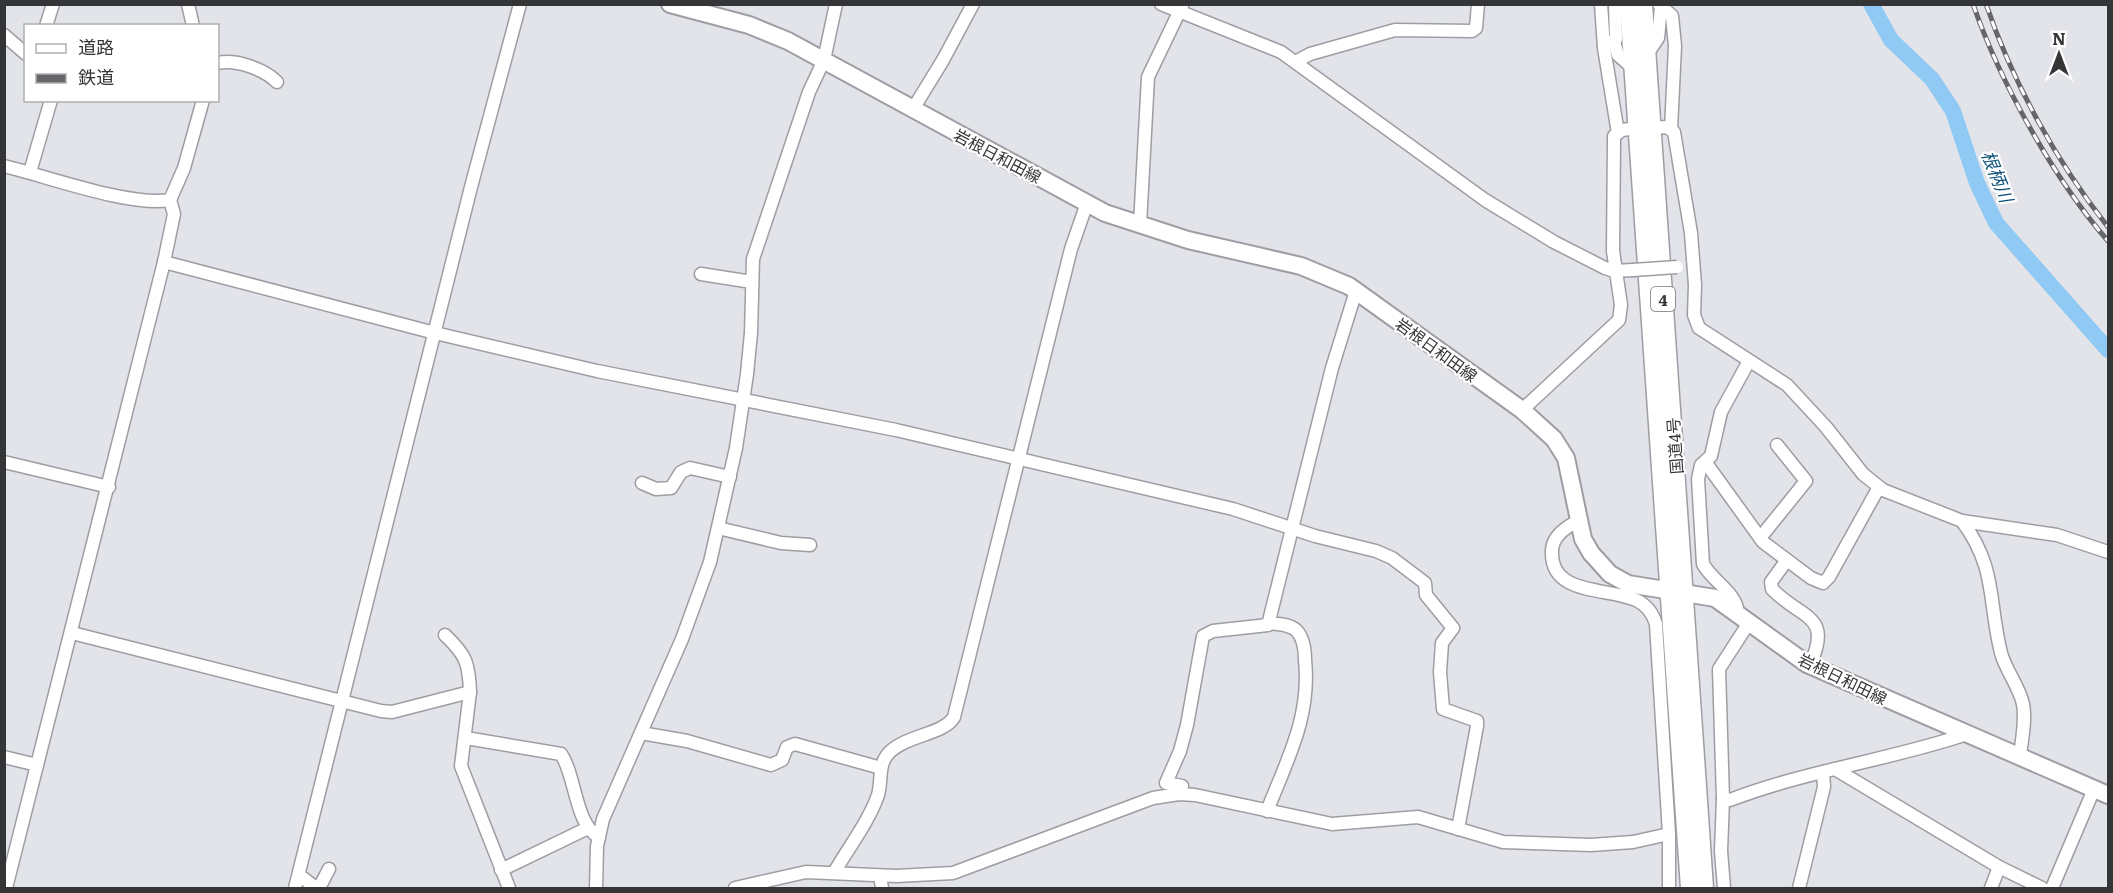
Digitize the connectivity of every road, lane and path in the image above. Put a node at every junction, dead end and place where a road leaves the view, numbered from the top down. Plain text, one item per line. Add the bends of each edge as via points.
1 (53, 4) edge
2 (188, 4) edge
3 (520, 4) edge
4 (836, 4) edge
5 (973, 4) edge
6 (1161, 4) edge
7 (1478, 4) edge
8 (1601, 4) edge
9 (1615, 4) edge
10 (1629, 4) edge
11 (1642, 4) edge
12 (681, 6) edge
13 (1660, 6) edge
14 (1181, 8) edge
15 (47, 24) edge
16 (193, 24) edge
17 (4, 35) edge
18 (1609, 44) junction
19 (24, 51) edge
20 (824, 60) junction
21 (1296, 61) junction
22 (1640, 62) junction
23 (219, 63) edge
24 (277, 82) dead end
25 (50, 102) edge
26 (202, 102) edge
27 (913, 109) junction
28 (1644, 128) junction
29 (1671, 129) junction
30 (1618, 133) junction
31 (4, 166) edge
32 (30, 172) junction
33 (170, 200) junction
34 (1087, 203) junction
35 (1140, 225) junction
36 (164, 262) junction
37 (1694, 267) junction
38 (1614, 271) junction
39 (701, 274) dead end
40 (752, 282) junction
41 (1356, 291) junction
42 (435, 333) junction
43 (1749, 362) junction
44 (742, 401) junction
45 (1522, 410) junction
46 (1777, 445) dead end
47 (1019, 457) junction
48 (4, 462) edge
49 (1706, 463) junction
50 (730, 477) junction
51 (642, 483) dead end
52 (109, 487) junction
53 (1879, 487) junction
54 (1578, 520) junction
55 (1962, 521) junction
56 (1293, 527) junction
57 (718, 528) junction
58 (1760, 538) junction
59 (810, 545) dead end
60 (2109, 552) edge
61 (1787, 560) junction
62 (1676, 592) junction
63 (1744, 617) junction
64 (1269, 623) junction
65 (72, 633) junction
66 (445, 635) dead end
67 (1810, 665) junction
68 (470, 692) junction
69 (344, 702) junction
70 (641, 733) junction
71 (1970, 733) junction
72 (466, 738) junction
73 (2020, 755) junction
74 (4, 757) edge
75 (37, 765) junction
76 (881, 768) junction
77 (1829, 771) junction
78 (2101, 792) edge
79 (1179, 794) junction
80 (1723, 799) junction
81 (1267, 811) junction
82 (588, 828) junction
83 (1458, 829) junction
84 (1669, 834) junction
85 (598, 837) junction
86 (1999, 867) junction
87 (329, 869) dead end
88 (501, 870) junction
89 (835, 871) junction
90 (299, 875) junction
91 (880, 876) junction
92 (6, 888) edge
93 (295, 888) edge
94 (318, 888) edge
95 (509, 888) edge
96 (596, 888) edge
97 (735, 888) edge
98 (882, 888) edge
99 (1669, 888) edge
100 (1690, 888) edge
101 (1704, 888) edge
102 (1724, 888) edge
103 (1799, 888) edge
104 (1991, 888) edge
105 (2042, 888) edge
106 (2052, 888) edge

1 - 15 street
2 - 16 street
3 - 42 street
4 - 20 street
5 - 27 street
6 - 14 street
7 - 21 street via 1473,31 1395,30
8 - 18 street
9 - 18 street via 1616,39
10 - 22 highway, 国道4号 / 4
11 - 22 highway, 国道4号 / 4
12 - 20 main road, 岩根日和田線 via 772,34
13 - 22 street via 1658,38
13 - 29 street via 1672,16 1675,46
14 - 21 street
14 - 35 street via 1148,76
17 - 19 street
18 - 22 street via 1618,55
18 - 30 street
20 - 27 main road, 岩根日和田線
20 - 40 street via 809,92 761,231 753,259
21 - 38 street via 1485,200 1554,242
22 - 28 highway, 国道4号 / 4
23 - 24 street via 255,69
25 - 32 street
26 - 33 street via 186,162
27 - 34 main road, 岩根日和田線
28 - 29 street
28 - 30 street
28 - 62 highway, 国道4号 / 4
29 - 37 street
30 - 38 street via 1614,141
31 - 32 street
32 - 33 street via 104,192 152,201
33 - 36 street via 174,214
34 - 35 main road, 岩根日和田線
34 - 47 street via 1071,249
35 - 41 main road, 岩根日和田線 via 1312,269
36 - 42 street
36 - 52 street
37 - 38 street, bridge
37 - 43 street via 1695,321
38 - 45 street via 1621,305 1619,320
39 - 40 street
40 - 44 street via 751,333
41 - 45 main road, 岩根日和田線
41 - 56 street via 1332,369
42 - 44 street via 597,372
42 - 69 street
43 - 49 street via 1721,411
43 - 53 street via 1787,385 1863,474
44 - 47 street
44 - 50 street
45 - 54 main road, 岩根日和田線 via 1561,447 1572,478
46 - 58 street via 1806,481
47 - 56 street
47 - 76 street via 954,717 945,727 926,732 890,752
48 - 52 street
49 - 58 street
49 - 63 street via 1701,465 1698,479 1704,564 1733,597
50 - 51 street via 690,468 681,472 671,488 656,489
50 - 57 street
52 - 65 street
53 - 55 street
53 - 61 street via 1827,580 1823,583 1811,578
54 - 62 main road, 岩根日和田線 via 1582,539 1610,574 1628,584
54 - 84 street via 1560,532 1552,546 1552,564 1557,573 1576,585 1639,601 1654,617 1659,635
55 - 60 street via 2057,535
55 - 73 street via 1975,537 1987,568 2001,651 2023,706
56 - 64 street
56 - 83 street via 1392,558 1425,583 1426,595 1453,628 1442,644 1443,710 1477,721
57 - 59 street via 781,543
57 - 70 street via 682,639
58 - 61 street
61 - 67 street via 1771,582 1772,589 1816,624 1818,646
62 - 63 main road, 岩根日和田線 via 1715,598
62 - 100 highway, 国道4号 / 4
62 - 101 highway, 国道4号 / 4
63 - 67 main road, 岩根日和田線
63 - 80 street via 1719,669
64 - 79 street via 1203,636 1187,725 1167,783 1182,786
64 - 81 street via 1289,626 1298,632 1305,653 1306,691 1300,728
65 - 69 street
65 - 75 street
66 - 68 street via 462,652 468,665
67 - 71 main road, 岩根日和田線
68 - 69 street via 392,712
68 - 72 street
69 - 90 street
70 - 76 street via 687,741 771,765 782,760 787,747 795,744
70 - 85 street
71 - 73 main road, 岩根日和田線
71 - 77 street
72 - 82 street via 561,754
72 - 88 street via 461,766
73 - 78 main road, 岩根日和田線
74 - 75 street
75 - 92 street
76 - 89 street via 873,806
77 - 80 street
77 - 86 street
77 - 103 street
78 - 106 street
79 - 81 street
79 - 91 street via 1153,798 968,870
80 - 102 street
81 - 83 street via 1332,824 1407,816
82 - 85 street
82 - 88 street
83 - 84 street via 1503,842 1591,845 1634,842
84 - 99 street
85 - 96 street
86 - 104 street
86 - 105 street
87 - 94 street
88 - 95 street
89 - 91 street
89 - 97 street via 795,874
90 - 93 street
90 - 94 street
91 - 98 street

